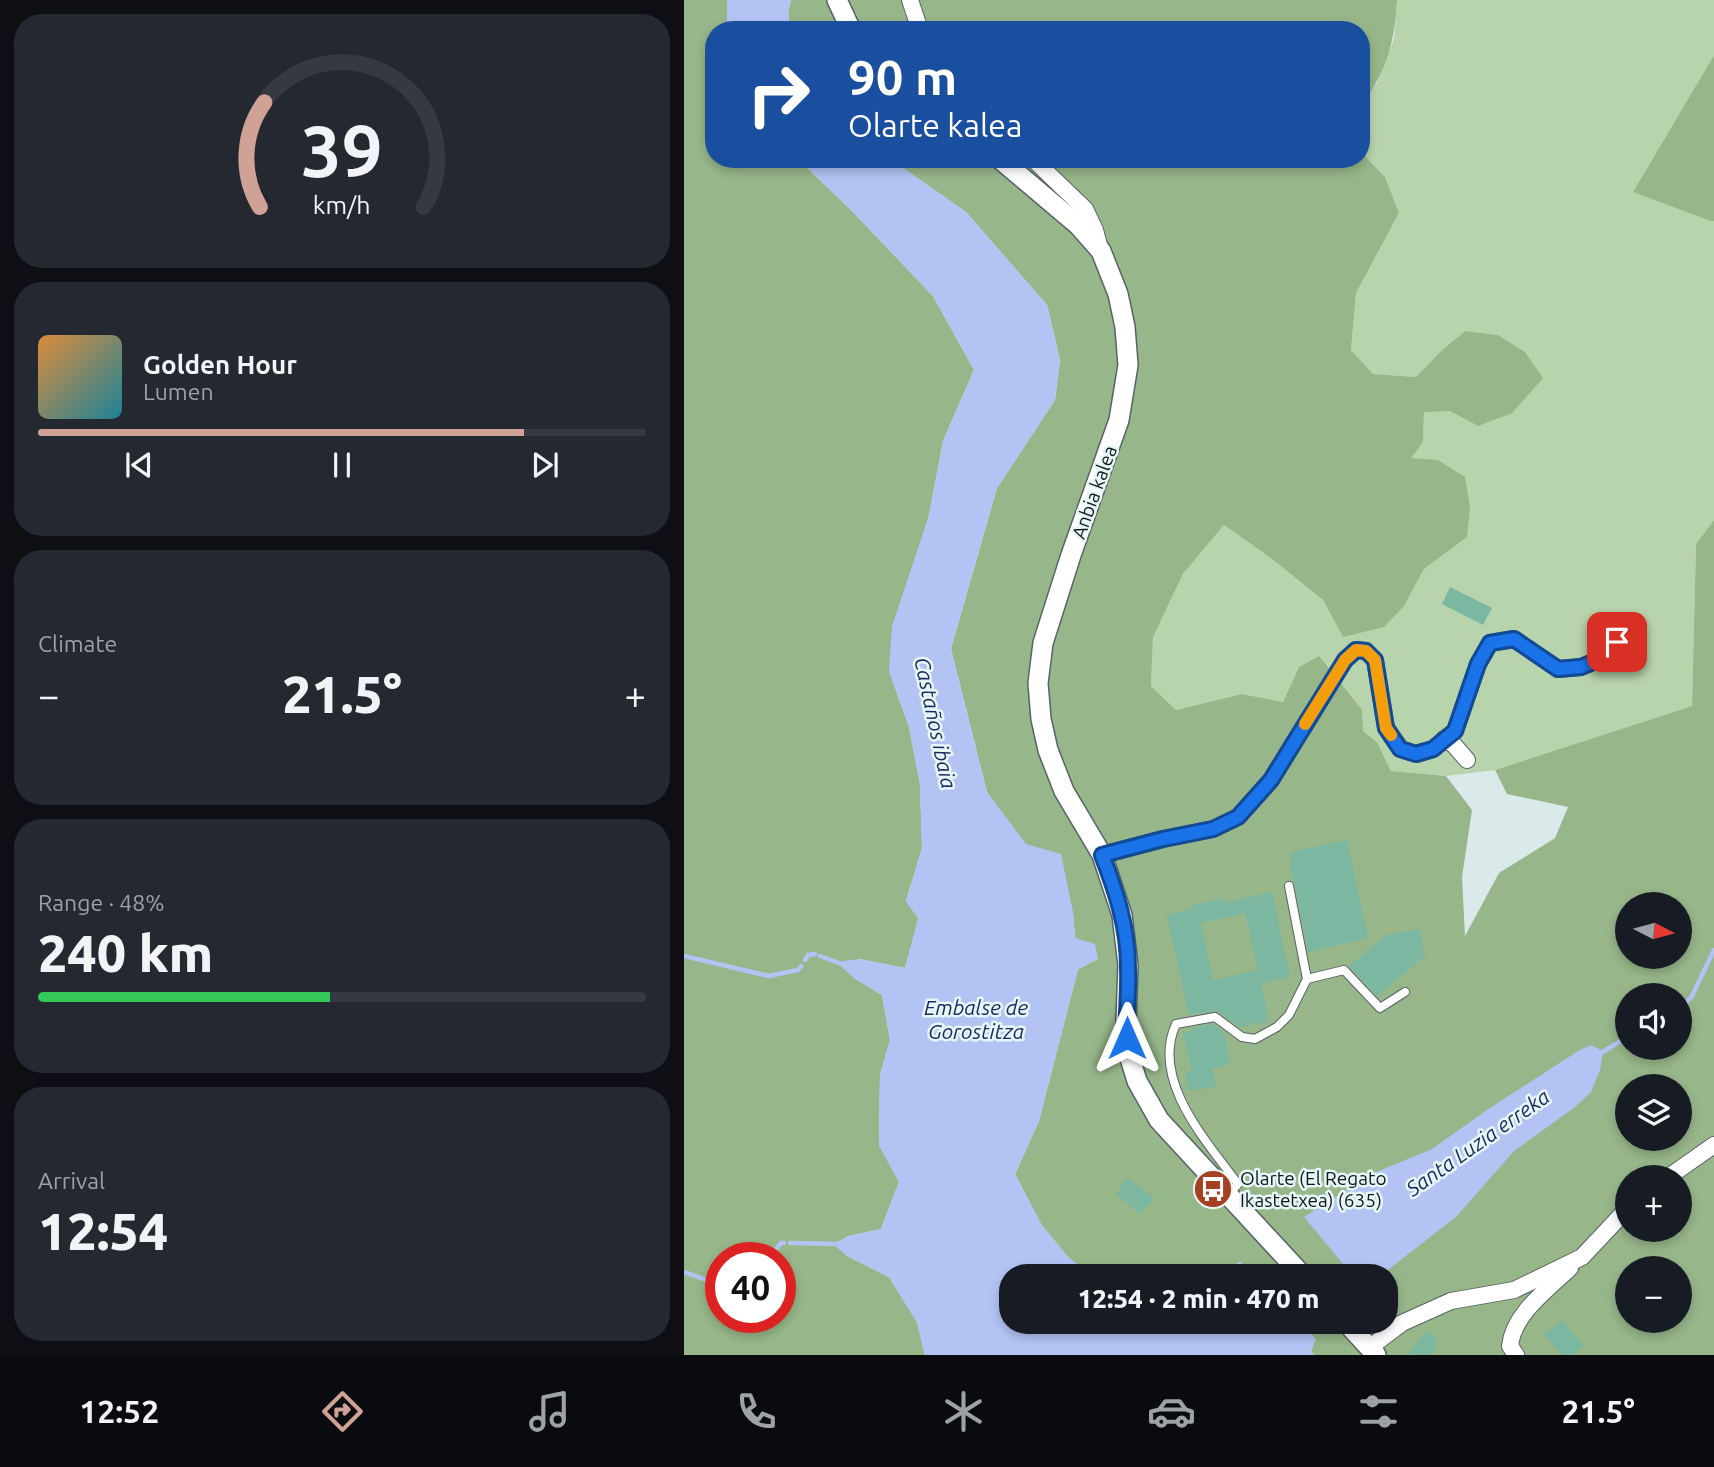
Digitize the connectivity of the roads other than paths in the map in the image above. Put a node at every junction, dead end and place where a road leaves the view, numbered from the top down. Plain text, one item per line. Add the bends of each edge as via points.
1 (837, 0) edge
2 (910, 0) edge
3 (847, 21) edge
4 (917, 21) edge
5 (1011, 168) edge
6 (1042, 168) edge
7 (1101, 251) junction
8 (1628, 622) dead end
9 (1444, 739) junction
10 (1467, 760) dead end
11 (1102, 855) junction
12 (1289, 886) dead end
13 (1307, 979) junction
14 (1405, 992) dead end
15 (1714, 1145) edge
16 (1686, 1165) edge
17 (1229, 1194) junction
18 (1615, 1222) edge
19 (1582, 1257) junction
20 (1292, 1264) edge
21 (1357, 1334) edge
22 (1373, 1351) edge
23 (1516, 1355) edge

1 - 3 street
2 - 4 street
5 - 7 street, Anbia kalea via 1078,225
6 - 7 street via 1085,209
7 - 11 street, Anbia kalea via 1118,294 1127,346 1126,383 1114,440 1043,643 1038,683 1048,750 1064,791
8 - 9 street via 1610,655 1581,667 1558,669 1514,639 1490,643 1455,731
9 - 10 street
9 - 11 street via 1433,749 1416,754 1400,749 1386,728 1375,660 1366,651 1356,650 1345,660 1271,780 1238,817 1213,829
11 - 17 street, Anbia kalea via 1126,931 1127,1038 1137,1081 1159,1120
12 - 13 lane
13 - 14 lane via 1344,970 1380,1008
13 - 17 lane via 1289,1015 1255,1039 1242,1037 1215,1017 1176,1024 1172,1034 1172,1073 1178,1093 1238,1184
15 - 16 street
17 - 20 street, Anbia kalea
18 - 19 street
19 - 22 street via 1514,1290 1450,1301 1402,1323
19 - 23 street via 1517,1324 1510,1346
21 - 22 street

